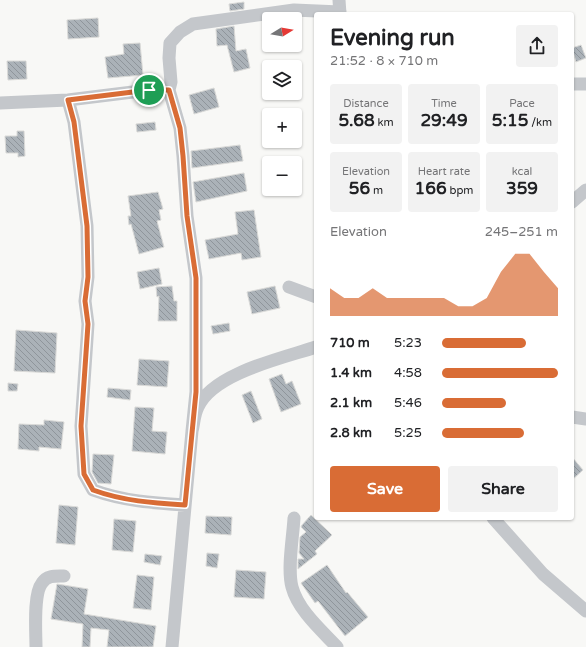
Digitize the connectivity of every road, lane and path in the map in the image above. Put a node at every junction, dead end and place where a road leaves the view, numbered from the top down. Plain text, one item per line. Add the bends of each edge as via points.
1 (340, 9) edge
2 (169, 90) junction
3 (68, 100) junction
4 (0, 103) edge
5 (586, 190) edge
6 (574, 200) edge
7 (289, 287) dead end
8 (314, 296) edge
9 (314, 348) edge
10 (574, 417) edge
11 (586, 418) edge
12 (192, 431) junction
13 (185, 505) junction
14 (294, 518) dead end
15 (495, 520) edge
16 (64, 576) dead end
17 (586, 611) edge
18 (36, 647) edge
19 (172, 647) edge
20 (337, 647) edge

1 - 2 street via 294,10 193,24 180,32 170,43
2 - 3 street
2 - 12 street via 180,128 187,216 196,278 196,392
3 - 4 street
3 - 13 street via 74,122 87,226 88,277 85,301 88,324 81,426 84,474 93,490 112,497 138,502
5 - 6 street
7 - 8 street
9 - 12 street via 236,373 210,392 198,407
10 - 11 street
12 - 13 street
13 - 19 street
14 - 20 street via 292,586 298,601
15 - 17 street via 543,574
16 - 18 street via 50,576 41,583 37,597

